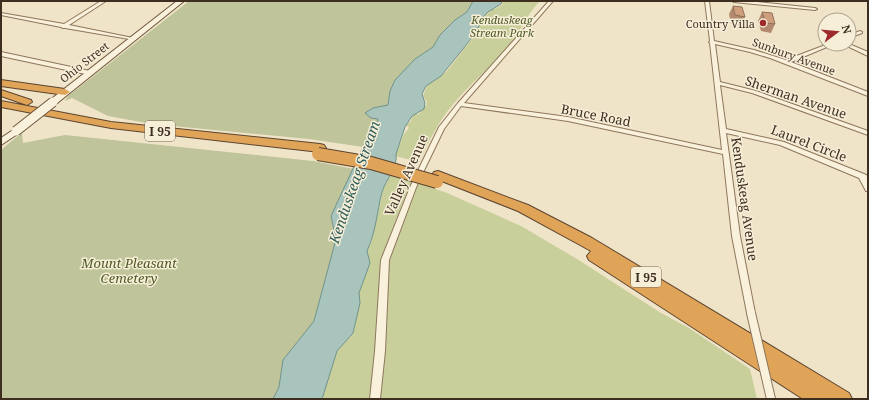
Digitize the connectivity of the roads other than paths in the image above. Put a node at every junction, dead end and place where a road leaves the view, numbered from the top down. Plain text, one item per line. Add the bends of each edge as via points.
1 (104, 1) edge
2 (181, 1) edge
3 (551, 1) edge
4 (707, 1) edge
5 (734, 1) edge
6 (815, 9) dead end
7 (1, 14) edge
8 (63, 27) junction
9 (860, 32) dead end
10 (857, 33) edge
11 (133, 39) junction
12 (711, 42) junction
13 (857, 49) edge
14 (817, 50) edge
15 (1, 54) edge
16 (868, 54) edge
17 (786, 62) junction
18 (90, 73) junction
19 (1, 83) edge
20 (717, 83) junction
21 (65, 92) junction
22 (1, 93) edge
23 (868, 94) edge
24 (1, 104) edge
25 (460, 104) junction
26 (4, 113) edge
27 (121, 126) junction
28 (723, 130) junction
29 (868, 133) edge
30 (1, 142) edge
31 (319, 151) junction
32 (726, 153) junction
33 (865, 177) edge
34 (437, 179) junction
35 (868, 189) edge
36 (375, 399) edge
37 (771, 399) edge
38 (819, 399) edge
39 (843, 399) edge

1 - 8 street
2 - 11 street, Ohio Street
3 - 25 street, Valley Avenue
4 - 12 street, Kenduskeag Avenue
5 - 6 street
7 - 8 street
8 - 11 street
9 - 10 street
11 - 18 street, Ohio Street
12 - 17 street, Sunbury Avenue via 754,51
12 - 20 street, Kenduskeag Avenue
13 - 16 street
14 - 17 street
15 - 18 street
17 - 23 street, Sunbury Avenue
18 - 21 street, Ohio Street
19 - 21 highway
20 - 28 street, Kenduskeag Avenue
20 - 29 street, Sherman Avenue via 754,92
21 - 30 street, Ohio Street, bridge
22 - 27 highway via 58,113
24 - 27 highway, I 95
25 - 32 street, Bruce Road via 568,119
25 - 36 street, Valley Avenue via 441,128 398,224 385,260
26 - 31 highway, I 95 via 106,131
27 - 31 highway, I 95
28 - 32 street, Kenduskeag Avenue
28 - 33 street, Laurel Circle via 782,143
31 - 34 highway, I 95, bridge
32 - 37 street, Kenduskeag Avenue, bridge via 738,249
33 - 35 street, Laurel Circle
34 - 38 highway, I 95 via 508,210 606,263
34 - 39 highway, I 95 via 510,203 581,238

